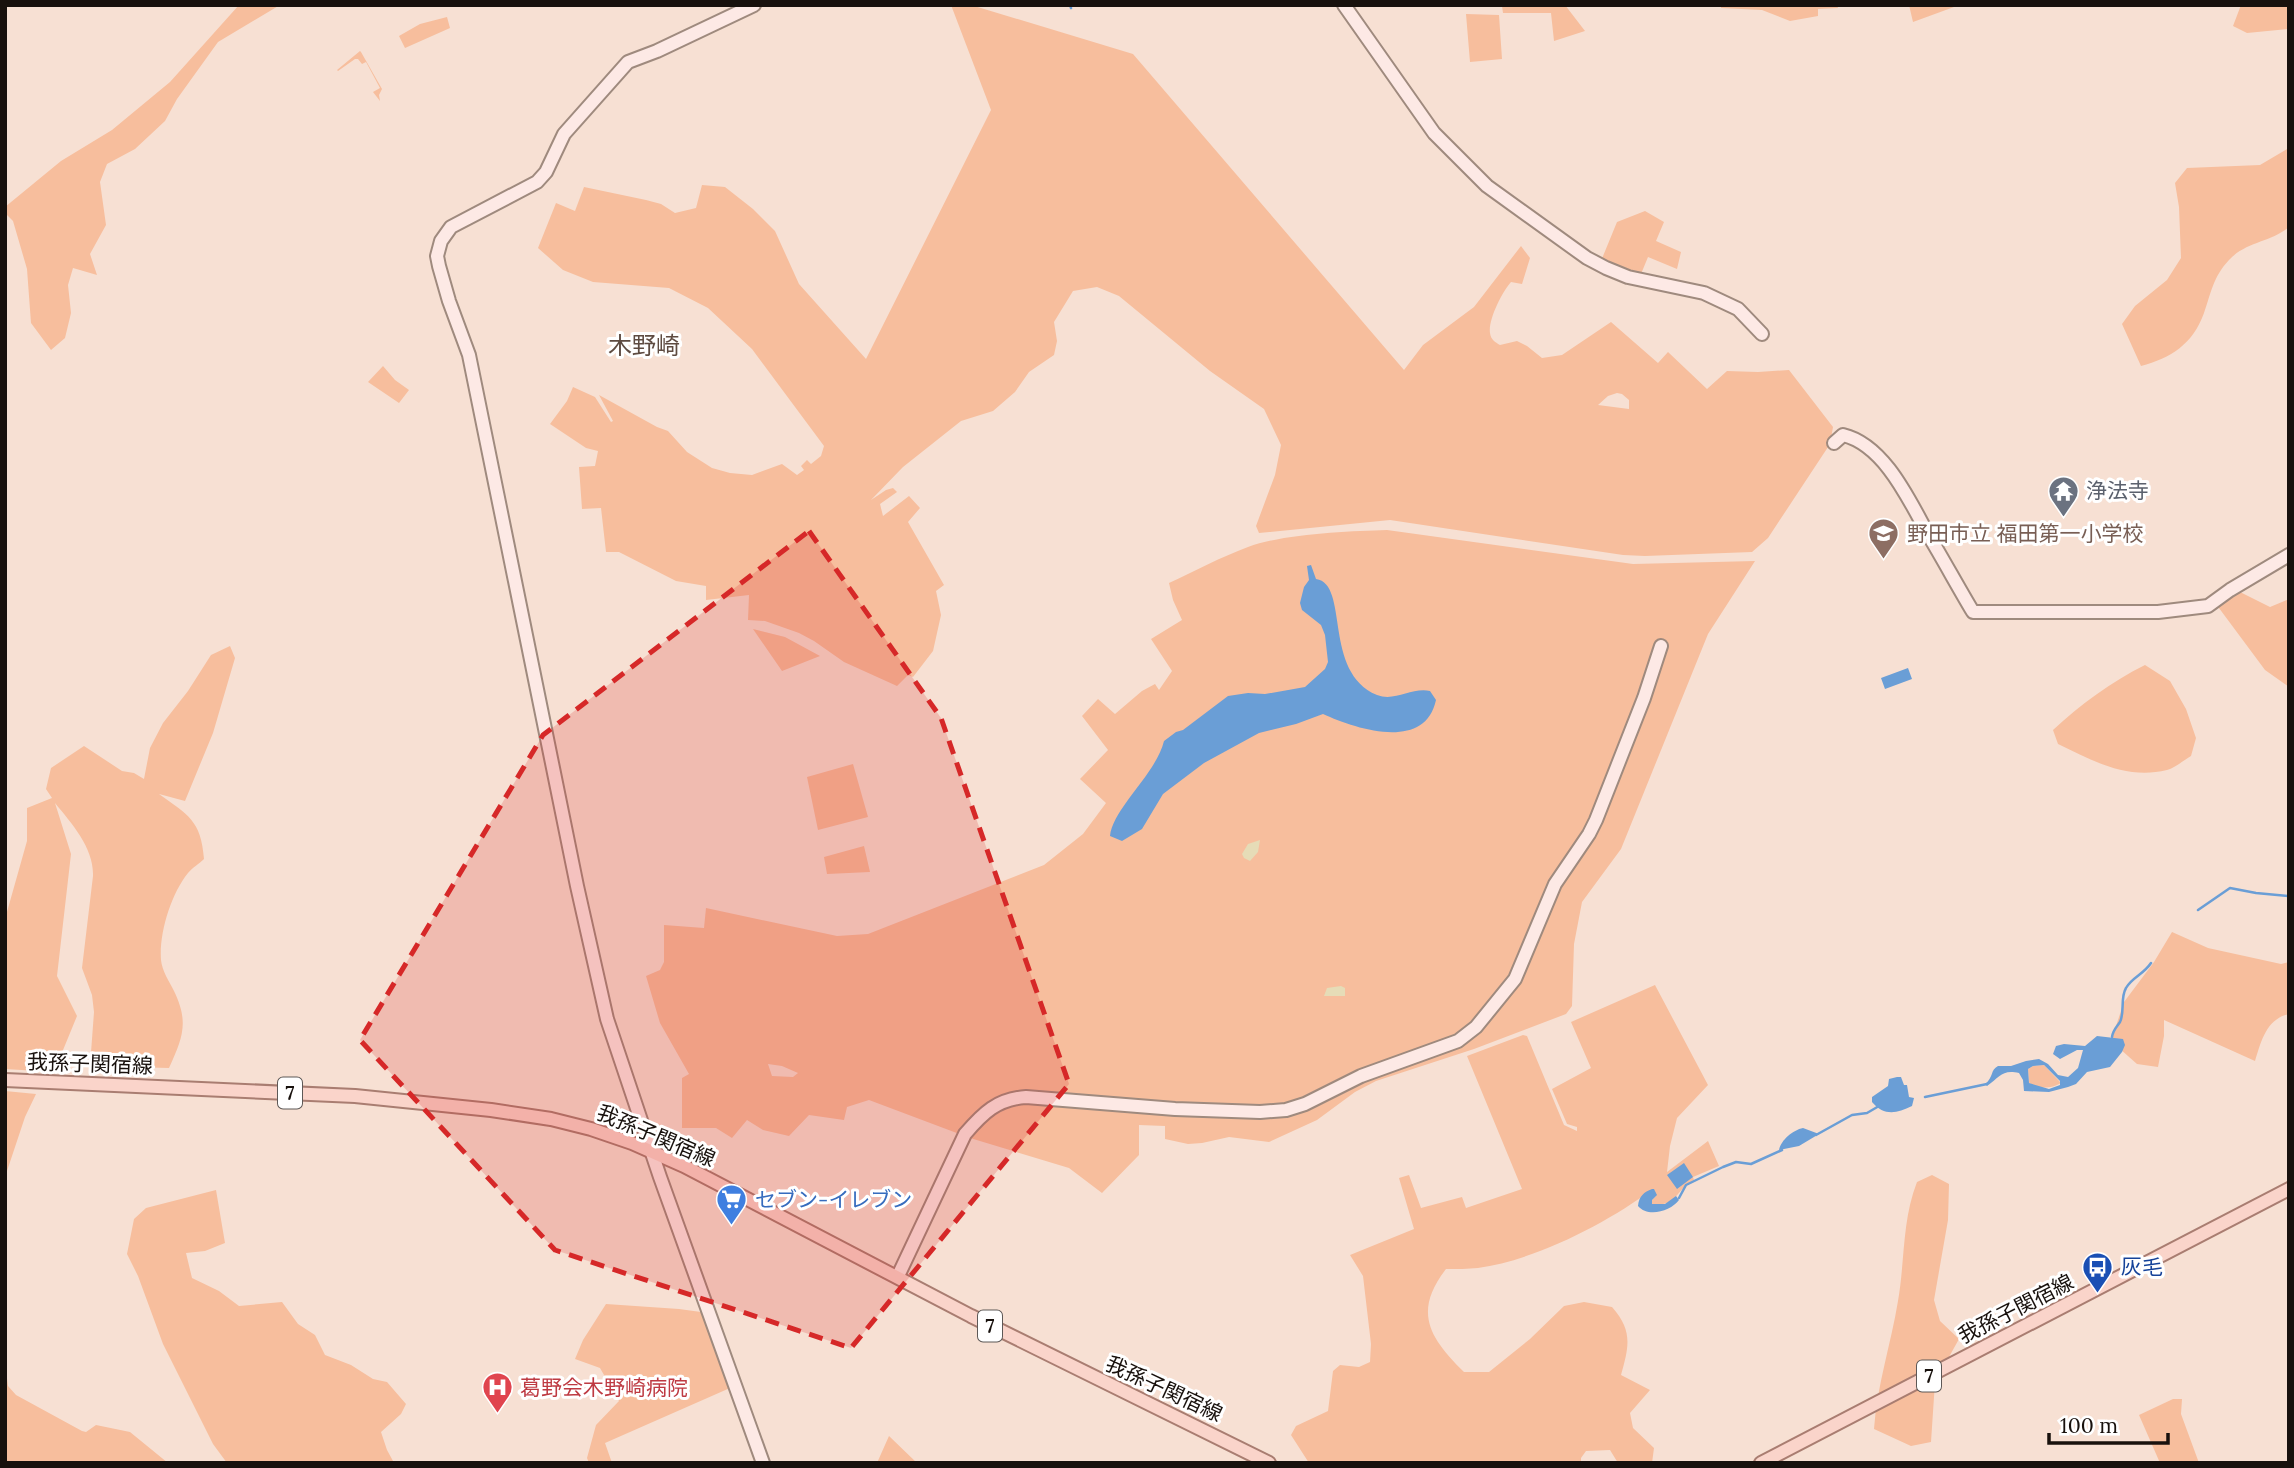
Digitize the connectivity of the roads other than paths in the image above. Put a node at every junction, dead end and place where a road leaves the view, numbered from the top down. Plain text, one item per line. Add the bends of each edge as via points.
1 (754, 5) edge
2 (1344, 5) edge
3 (1762, 334) dead end
4 (1834, 443) dead end
5 (2289, 555) edge
6 (1661, 646) dead end
7 (5, 1080) edge
8 (652, 1151) junction
9 (2289, 1189) edge
10 (898, 1276) junction
11 (763, 1463) edge
12 (1269, 1463) edge
13 (1761, 1463) edge

1 - 8 street via 628,62 564,134 537,182 451,227 437,256 469,355 607,1019
2 - 3 street via 1434,133 1487,187 1587,258 1628,277 1717,298 1738,309
4 - 5 street via 1843,435 1855,438 1901,484 1973,612 2158,612 2208,606
6 - 10 street via 1592,828 1555,884 1515,979 1476,1027 1458,1041 1286,1110 1009,1099 984,1114 965,1134
7 - 8 main road, 我孫子関宿線 / 7 via 355,1096 491,1110 573,1124
8 - 10 main road, 我孫子関宿線 / 7
8 - 11 street
9 - 13 main road, 我孫子関宿線 / 7
10 - 12 main road, 我孫子関宿線 / 7

